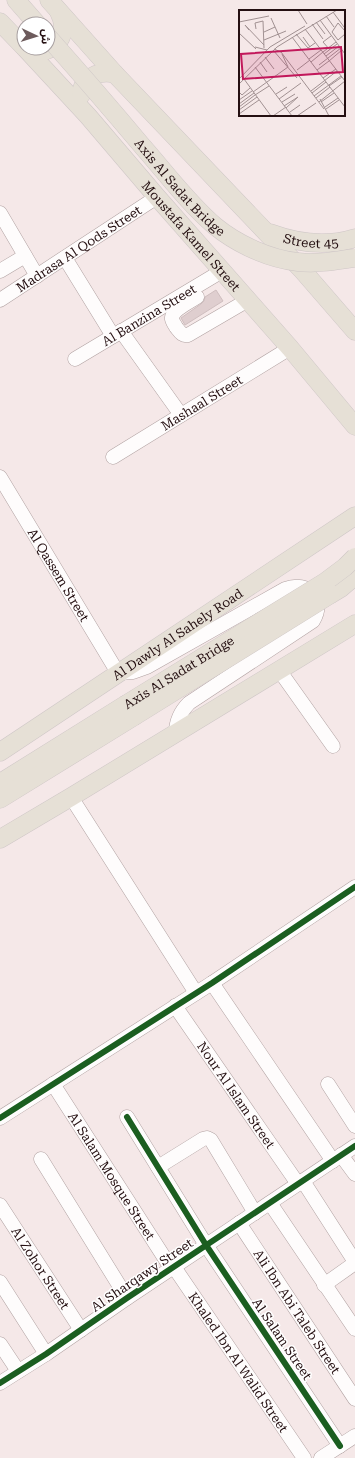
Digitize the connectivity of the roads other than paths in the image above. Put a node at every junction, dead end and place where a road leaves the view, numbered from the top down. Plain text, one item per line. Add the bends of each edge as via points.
1 (16, 0) edge
2 (54, 6) edge
3 (30, 16) edge
4 (0, 22) edge
5 (16, 39) edge
6 (56, 45) edge
7 (56, 46) edge
8 (32, 56) edge
9 (115, 74) junction
10 (88, 116) junction
11 (157, 197) junction
12 (0, 213) edge
13 (268, 233) junction
14 (355, 238) edge
15 (25, 256) junction
16 (64, 258) junction
17 (355, 258) edge
18 (0, 271) edge
19 (225, 274) junction
20 (37, 276) junction
21 (0, 299) edge
22 (248, 300) junction
23 (355, 331) edge
24 (117, 334) junction
25 (290, 348) junction
26 (75, 359) dead end
27 (181, 415) junction
28 (355, 426) edge
29 (113, 457) dead end
30 (0, 477) edge
31 (350, 523) edge
32 (355, 557) edge
33 (355, 576) edge
34 (262, 602) junction
35 (355, 624) edge
36 (215, 629) junction
37 (287, 640) junction
38 (181, 648) junction
39 (242, 669) junction
40 (279, 670) junction
41 (118, 673) junction
42 (207, 691) junction
43 (129, 711) junction
44 (176, 733) junction
45 (333, 746) dead end
46 (0, 752) edge
47 (0, 783) edge
48 (71, 797) junction
49 (0, 799) edge
50 (0, 839) edge
51 (355, 887) edge
52 (212, 982) junction
53 (196, 993) junction
54 (176, 1006) junction
55 (53, 1084) junction
56 (328, 1084) dead end
57 (126, 1117) dead end
58 (0, 1118) edge
59 (355, 1126) edge
60 (355, 1146) edge
61 (337, 1158) junction
62 (41, 1159) dead end
63 (158, 1167) junction
64 (355, 1174) edge
65 (301, 1183) junction
66 (270, 1203) junction
67 (0, 1205) edge
68 (255, 1213) junction
69 (239, 1223) junction
70 (206, 1245) junction
71 (355, 1262) edge
72 (172, 1267) junction
73 (0, 1282) edge
74 (324, 1285) junction
75 (127, 1298) junction
76 (355, 1329) edge
77 (81, 1330) junction
78 (0, 1344) edge
79 (46, 1354) junction
80 (18, 1371) junction
81 (0, 1383) edge
82 (355, 1399) edge
83 (355, 1436) edge
84 (340, 1446) junction
85 (304, 1458) edge
86 (322, 1458) edge

1 - 3 main road
2 - 6 main road via 63,18 64,26 63,34
2 - 9 main road
4 - 5 main road, Moustafa Kamel Street
7 - 17 main road, Axis Al Sadat Bridge, bridge via 216,227 242,244 297,262
8 - 10 main road, Moustafa Kamel Street
9 - 10 main road via 98,73 84,84 80,100
9 - 13 main road
10 - 11 main road, Moustafa Kamel Street
11 - 16 street, Madrasa Al Qods Street
11 - 19 main road, Moustafa Kamel Street
12 - 15 street
13 - 14 main road, Street 45 via 309,243 337,242
13 - 23 main road
15 - 18 street
15 - 20 street
16 - 20 street, Madrasa Al Qods Street
16 - 24 street
19 - 22 main road, Moustafa Kamel Street
19 - 22 street via 172,313 172,319 181,334 188,335
19 - 24 street, Al Banzina Street
20 - 21 street, Madrasa Al Qods Street
22 - 25 main road, Moustafa Kamel Street
24 - 26 street, Al Banzina Street
24 - 27 street
25 - 27 street, Mashaal Street
25 - 28 main road, Moustafa Kamel Street
27 - 29 street, Mashaal Street
30 - 41 street, Al Qassem Street
31 - 41 main road, Al Dawly Al Sahely Road
32 - 43 main road, Axis Al Sadat Bridge, bridge via 325,582
33 - 43 main road, Axis Al Sadat Bridge, bridge via 341,588
34 - 36 street
34 - 37 street
34 - 37 street via 292,586 307,588 313,593 318,607 317,615 313,621
35 - 40 main road
36 - 38 street
36 - 39 street
37 - 39 street
38 - 41 street via 140,670
38 - 42 street
39 - 42 street
40 - 44 main road
40 - 45 street
41 - 46 main road, Al Dawly Al Sahely Road
42 - 44 street via 185,707 177,722
43 - 47 main road, Axis Al Sadat Bridge
43 - 49 main road, Axis Al Sadat Bridge
44 - 48 main road
48 - 50 main road
48 - 53 street
51 - 52 street
52 - 53 street
52 - 61 street
53 - 54 street
54 - 55 street
54 - 65 street, Nour Al Islam Street
55 - 58 street
55 - 72 street, Al Salam Mosque Street
56 - 59 street
57 - 63 street, Al Salam Street
60 - 61 street, Al Sharqawy Street
61 - 64 street
61 - 65 street, Al Sharqawy Street
62 - 75 street
63 - 68 street via 207,1138 211,1140
63 - 70 street, Al Salam Street
65 - 66 street, Al Sharqawy Street
65 - 71 street, Nour Al Islam Street
66 - 68 street, Al Sharqawy Street
66 - 74 street
67 - 77 street, Al Zohor Street
68 - 69 street, Al Sharqawy Street
69 - 70 street, Al Sharqawy Street
69 - 82 street, Ali Ibn Abi Taleb Street
70 - 72 street, Al Sharqawy Street
70 - 84 street, Al Salam Street
71 - 74 street
72 - 75 street, Al Sharqawy Street
72 - 85 street, Khaled Ibn Al Walid Street
73 - 79 street
74 - 76 street
75 - 77 street, Al Sharqawy Street
77 - 79 street, Al Sharqawy Street
78 - 80 street
79 - 80 street, Al Sharqawy Street
80 - 81 street, Al Sharqawy Street
83 - 84 street
84 - 86 street

